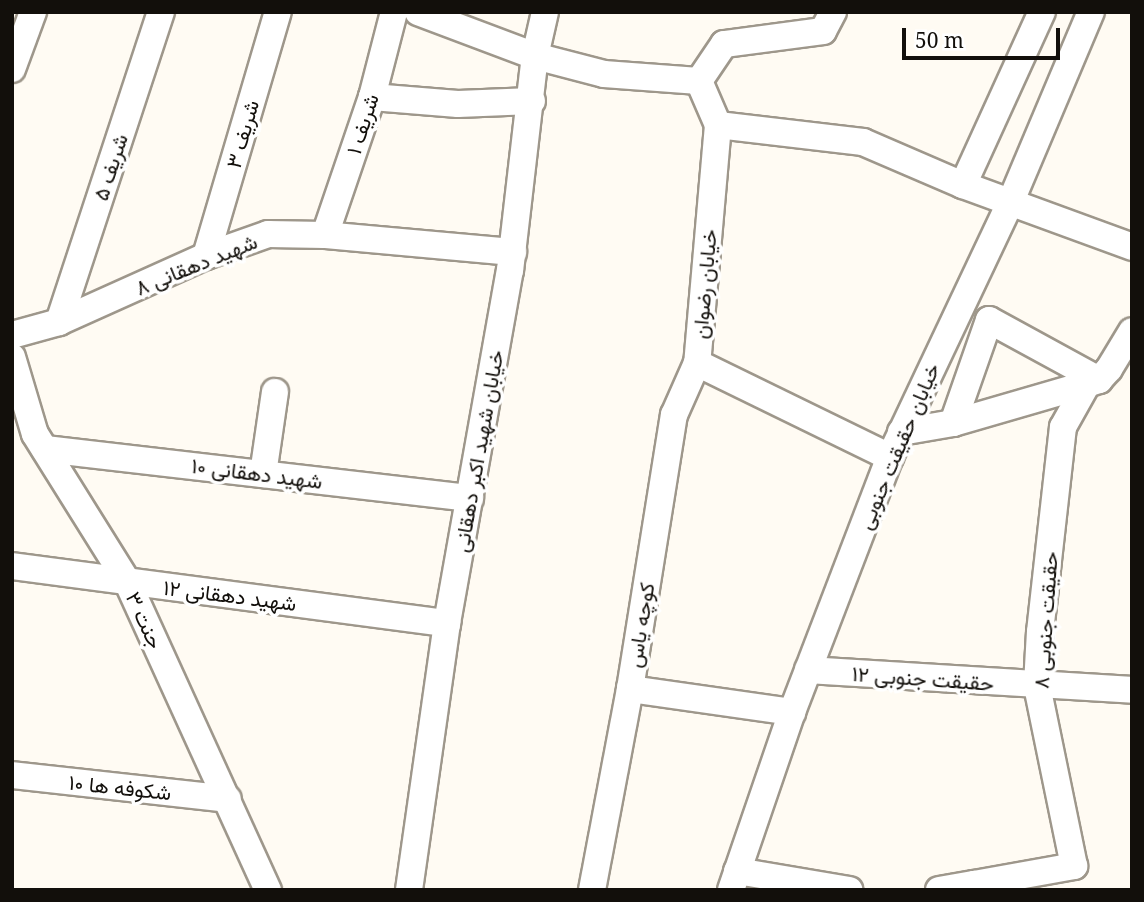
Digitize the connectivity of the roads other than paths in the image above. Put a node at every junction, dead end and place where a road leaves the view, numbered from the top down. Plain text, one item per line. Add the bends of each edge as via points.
1 (33, 12) edge
2 (161, 12) edge
3 (278, 12) edge
4 (394, 12) edge
5 (418, 12) edge
6 (545, 12) edge
7 (833, 12) edge
8 (1042, 12) edge
9 (1091, 12) edge
10 (535, 56) junction
11 (12, 69) edge
12 (699, 81) junction
13 (372, 97) junction
14 (532, 101) junction
15 (718, 125) junction
16 (963, 185) junction
17 (1011, 201) junction
18 (325, 235) junction
19 (1132, 247) edge
20 (513, 252) junction
21 (206, 256) junction
22 (60, 322) junction
23 (1132, 331) edge
24 (12, 335) edge
25 (12, 357) edge
26 (697, 363) junction
27 (1107, 377) edge
28 (275, 391) dead end
29 (953, 423) junction
30 (901, 432) junction
31 (45, 449) junction
32 (890, 457) junction
33 (263, 474) junction
34 (470, 498) junction
35 (12, 566) edge
36 (127, 582) junction
37 (447, 623) junction
38 (808, 670) junction
39 (1037, 685) junction
40 (630, 688) junction
41 (1132, 690) edge
42 (792, 712) junction
43 (12, 775) edge
44 (228, 799) junction
45 (1076, 878) edge
46 (734, 880) edge
47 (974, 887) edge
48 (268, 890) edge
49 (410, 890) edge
50 (592, 890) edge
51 (849, 890) edge
52 (939, 890) edge

1 - 11 street
2 - 22 street, شریف ۵
3 - 21 street, شریف ۳
4 - 13 street, شریف ۱
5 - 10 street
6 - 10 street, خیابان شهید اکبر دهقانی
7 - 12 street via 823,31 724,44
8 - 16 street
9 - 17 street, خیابان حقیقت جنوبی
10 - 12 street via 604,74
10 - 14 street, خیابان شهید اکبر دهقانی
12 - 15 street, خیابان رضوان
13 - 14 street via 458,104
13 - 18 street, شریف ۱
14 - 20 street, خیابان شهید اکبر دهقانی
15 - 16 street via 863,142
15 - 26 street, خیابان رضوان
16 - 17 street
17 - 19 street
17 - 30 street, خیابان حقیقت جنوبی
18 - 20 street, شهید دهقانی ۸
18 - 21 street, شهید دهقانی ۸ via 268,234
20 - 34 street, خیابان شهید اکبر دهقانی
21 - 22 street, شهید دهقانی ۸
22 - 24 street, شهید دهقانی ۸
23 - 27 street, حقیقت جنوبی ۸
25 - 31 street, جنت ۳
26 - 32 street, خیابان رضوان
26 - 40 street, کوچه یاس via 674,415
27 - 29 street
27 - 29 street via 989,320
27 - 39 street, حقیقت جنوبی ۸ via 1063,427
28 - 33 street
29 - 30 street
30 - 32 street, خیابان حقیقت جنوبی
31 - 33 street, شهید دهقانی ۱۰
31 - 36 street, جنت ۳
32 - 38 street, خیابان حقیقت جنوبی
33 - 34 street, شهید دهقانی ۱۰
34 - 37 street, خیابان شهید اکبر دهقانی
35 - 36 street, شهید دهقانی ۱۲
36 - 37 street, شهید دهقانی ۱۲
36 - 44 street, جنت ۳
37 - 49 street, خیابان شهید اکبر دهقانی
38 - 39 street, حقیقت جنوبی ۱۲
38 - 42 street, خیابان حقیقت جنوبی
39 - 41 street, حقیقت جنوبی ۱۲
39 - 45 street, حقیقت جنوبی ۸
40 - 42 street
40 - 50 street, کوچه یاس
42 - 46 street, خیابان حقیقت جنوبی
43 - 44 street, شکوفه ها ۱۰
44 - 48 street, جنت ۳
45 - 47 street, حقیقت جنوبی ۸
46 - 51 street
47 - 52 street, حقیقت جنوبی ۸

